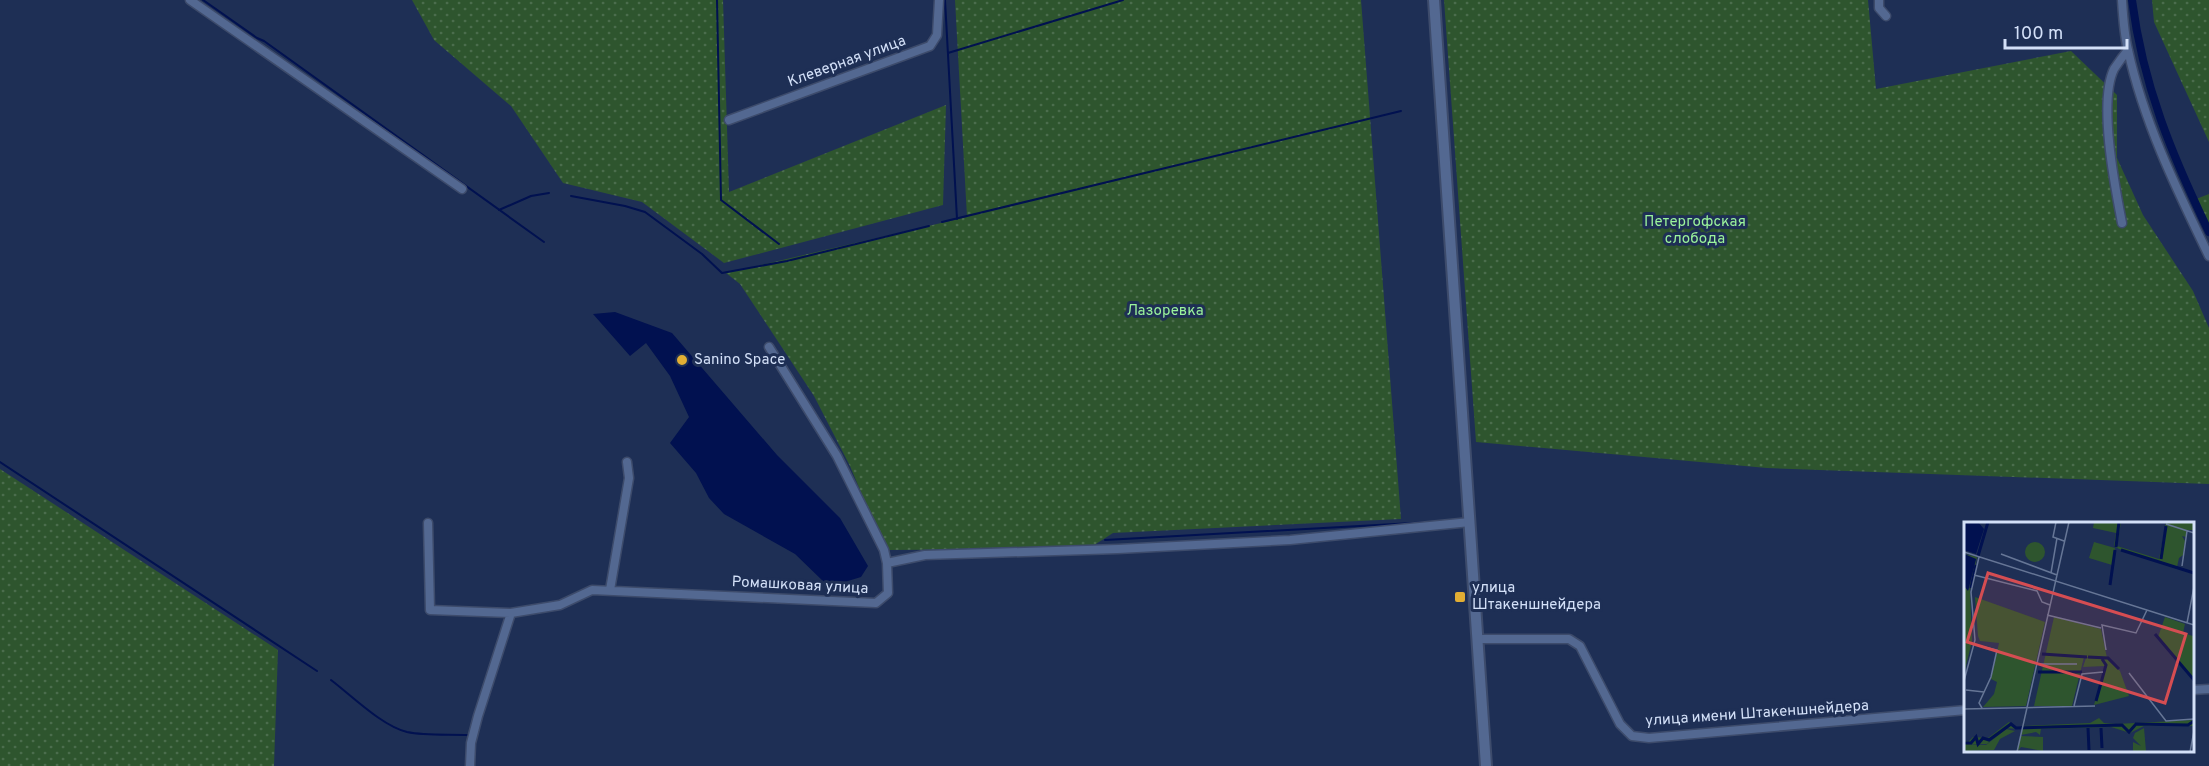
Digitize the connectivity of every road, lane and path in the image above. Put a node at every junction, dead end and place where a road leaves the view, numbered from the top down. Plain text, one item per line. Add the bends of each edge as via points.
1 (190, 0) edge
2 (939, 0) edge
3 (1434, 0) edge
4 (1879, 0) edge
5 (2122, 0) edge
6 (1886, 16) dead end
7 (2128, 50) junction
8 (729, 120) dead end
9 (462, 189) dead end
10 (2122, 223) dead end
11 (2209, 256) edge
12 (769, 347) dead end
13 (627, 462) dead end
14 (1470, 522) junction
15 (428, 523) dead end
16 (887, 563) junction
17 (610, 590) junction
18 (511, 614) junction
19 (1477, 639) junction
20 (2209, 689) edge
21 (2194, 690) edge
22 (1964, 710) edge
23 (470, 766) edge
24 (1486, 766) edge

1 - 9 street
2 - 8 street, Клеверная улица via 937,35 930,46
3 - 14 street
4 - 6 street via 1879,8
5 - 7 street
7 - 10 street via 2113,71 2108,104 2111,165
7 - 11 street via 2147,118 2181,202
12 - 16 street, Ромашковая улица via 837,456
13 - 17 street via 629,478
14 - 16 street via 1278,540 925,555
14 - 19 street
15 - 18 street, Ромашковая улица via 430,610
16 - 17 street, Ромашковая улица via 888,592 876,603
17 - 18 street, Ромашковая улица via 592,590 560,605
18 - 23 street via 478,716
19 - 22 street, улица имени Штакеншнейдера via 1569,639 1580,646 1620,724 1632,736 1649,738
19 - 24 street
20 - 21 street

